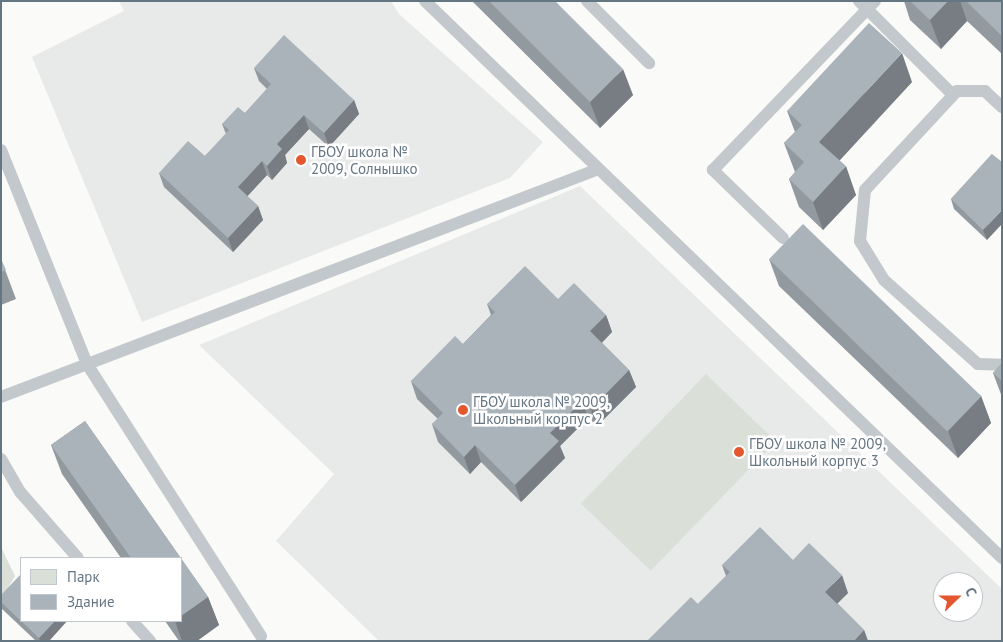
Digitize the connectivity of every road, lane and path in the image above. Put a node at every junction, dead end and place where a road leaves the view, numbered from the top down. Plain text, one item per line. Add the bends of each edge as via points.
1 (425, 1) edge
2 (588, 1) edge
3 (867, 4) edge
4 (650, 63) dead end
5 (953, 95) junction
6 (1002, 107) edge
7 (1, 150) edge
8 (596, 170) junction
9 (783, 238) dead end
10 (87, 364) junction
11 (1002, 365) edge
12 (1, 397) edge
13 (1, 459) edge
14 (77, 557) edge
15 (1002, 558) edge
16 (133, 622) edge
17 (261, 636) dead end
18 (150, 641) edge

1 - 8 lane
2 - 4 lane
3 - 5 lane
3 - 9 lane via 713,170
5 - 6 lane via 985,91
5 - 11 lane via 865,190 860,242 884,280 978,364
7 - 10 lane
8 - 10 lane
8 - 15 lane
10 - 12 lane
10 - 17 lane
13 - 14 lane via 21,493
16 - 18 lane

